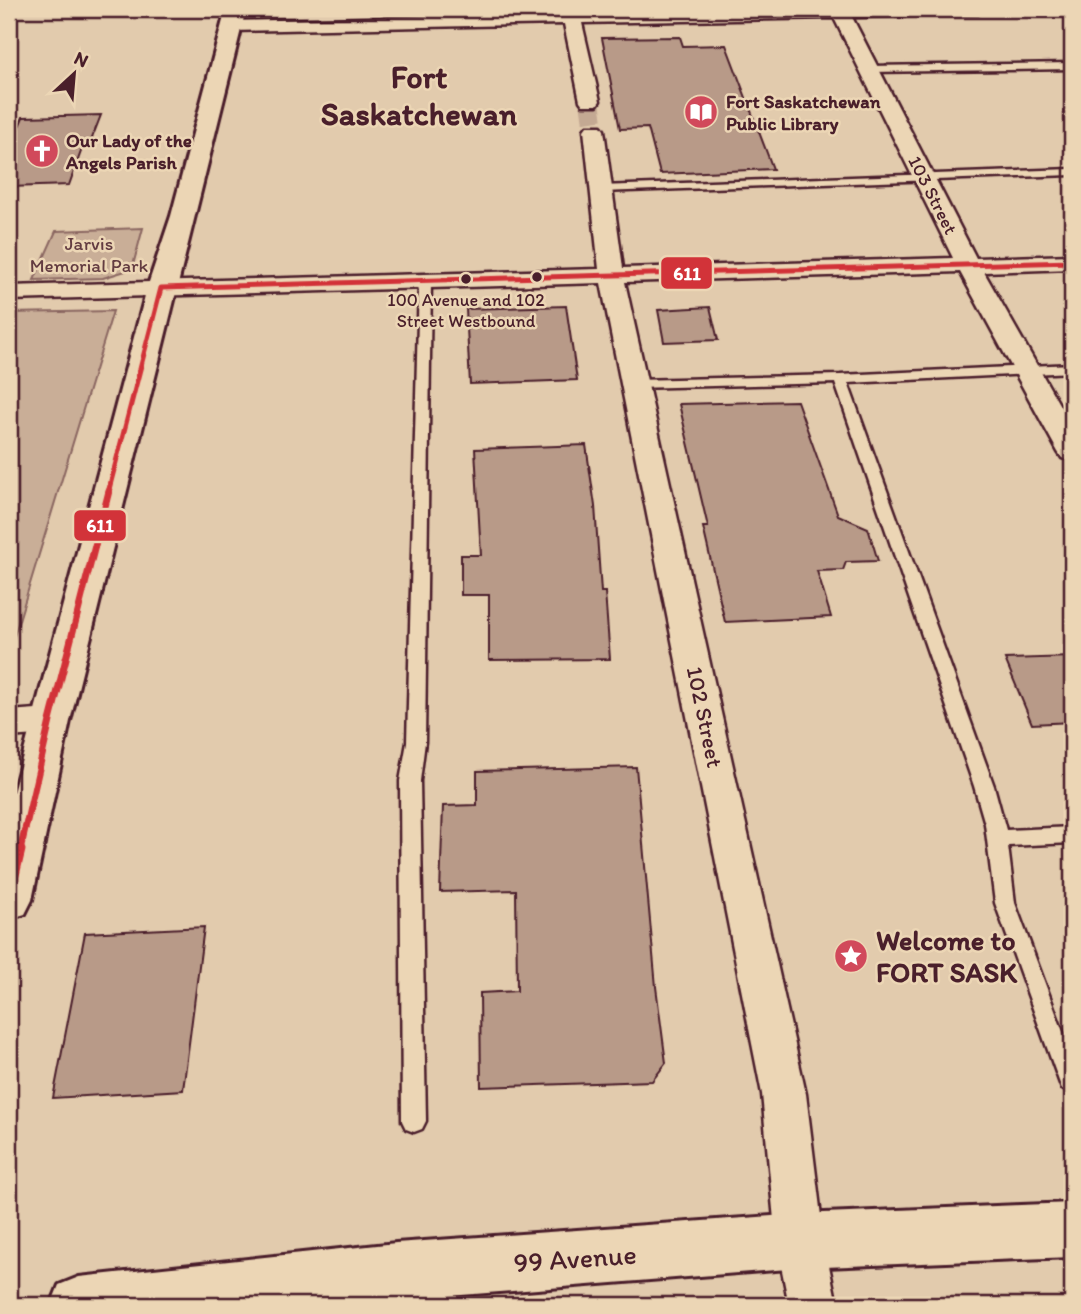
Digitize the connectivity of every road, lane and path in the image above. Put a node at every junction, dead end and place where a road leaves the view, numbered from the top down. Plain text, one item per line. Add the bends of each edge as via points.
1 (978, 9) edge
2 (840, 10) edge
3 (233, 18) edge
4 (572, 19) junction
5 (1072, 66) edge
6 (869, 69) junction
7 (590, 102) tunnel mouth
8 (594, 130) tunnel mouth
9 (1072, 172) edge
10 (924, 178) junction
11 (601, 189) junction
12 (1072, 262) edge
13 (968, 265) junction
14 (612, 277) junction
15 (425, 281) junction
16 (161, 288) junction
17 (9, 293) edge
18 (1072, 368) edge
19 (1028, 370) junction
20 (840, 379) junction
21 (634, 384) junction
22 (1072, 452) edge
23 (50, 721) junction
24 (9, 724) edge
25 (1072, 835) edge
26 (996, 839) junction
27 (9, 900) edge
28 (1070, 1081) dead end
29 (414, 1121) dead end
30 (1072, 1230) edge
31 (800, 1241) junction
32 (166, 1300) edge
33 (79, 1305) edge
34 (813, 1305) edge

1 - 2 street
2 - 4 street
2 - 6 street, 103 Street
3 - 4 street
3 - 16 street via 184,216
4 - 7 street
5 - 6 lane
6 - 10 street, 103 Street
8 - 11 street, 102 Street
9 - 10 lane
10 - 11 lane
10 - 13 street, 103 Street
11 - 14 street, 102 Street
12 - 13 street
13 - 14 street
13 - 19 street, 103 Street
14 - 15 street
14 - 21 street, 102 Street
15 - 16 street
15 - 29 lane via 416,742 410,781
16 - 17 street
16 - 23 street
18 - 19 lane
19 - 20 lane
19 - 22 street, 103 Street
20 - 21 lane
20 - 26 lane via 984,786
21 - 31 street, 102 Street via 785,1094
23 - 24 street
23 - 27 street
25 - 26 lane
26 - 28 lane via 1004,903
30 - 31 street, 99 Avenue
31 - 32 street, 99 Avenue
31 - 34 street, 102 Street
32 - 33 street, 99 Avenue

